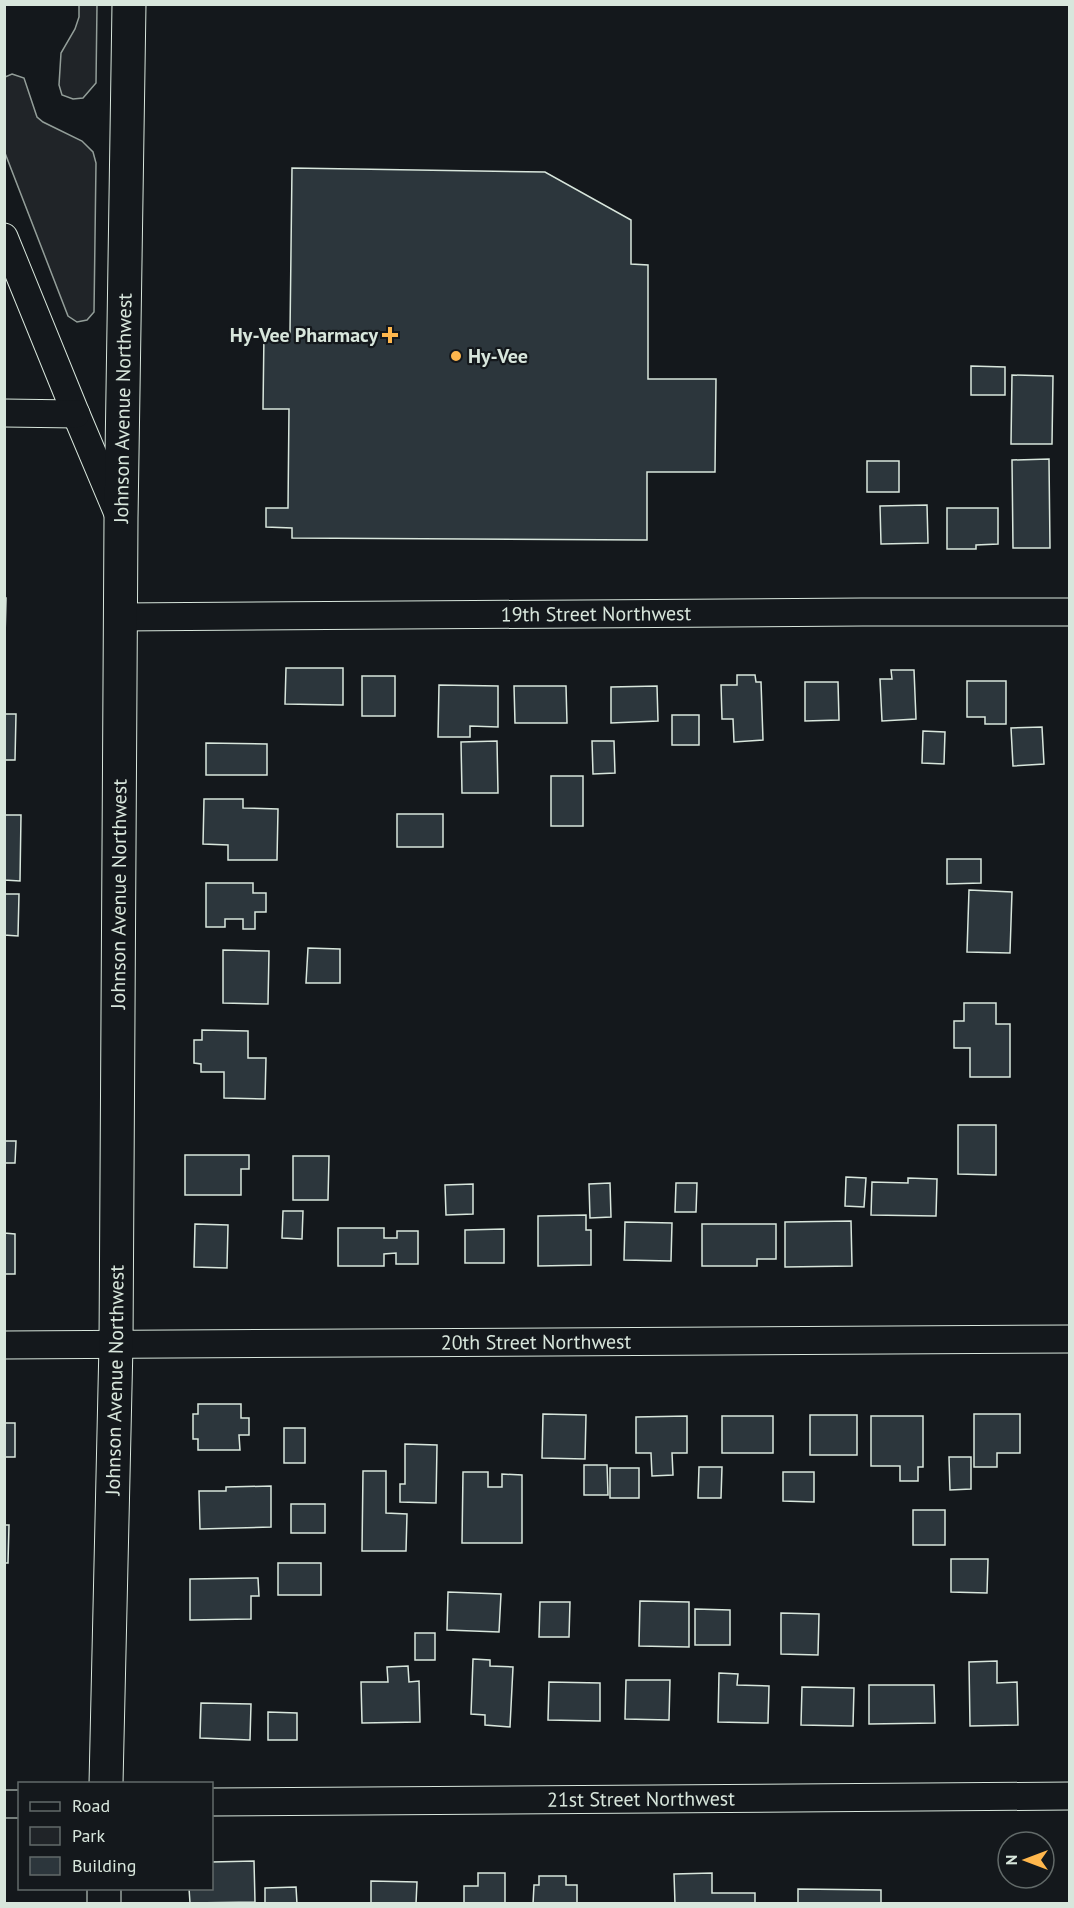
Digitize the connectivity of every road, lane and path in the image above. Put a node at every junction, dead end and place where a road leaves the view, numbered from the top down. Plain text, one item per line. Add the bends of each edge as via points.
1 (129, 4) edge
2 (4, 237) edge
3 (4, 413) edge
4 (76, 414) junction
5 (121, 519) junction
6 (1070, 612) edge
7 (120, 617) junction
8 (1070, 1339) edge
9 (116, 1344) junction
10 (4, 1345) edge
11 (106, 1782) edge
12 (1070, 1796) edge
13 (213, 1802) edge

1 - 5 street, Johnson Avenue Northwest
2 - 4 street
3 - 4 street
4 - 5 street
5 - 7 street, Johnson Avenue Northwest
6 - 7 street, 19th Street Northwest
7 - 9 street, Johnson Avenue Northwest
8 - 9 street, 20th Street Northwest
9 - 10 street, 20th Street Northwest
9 - 11 street, Johnson Avenue Northwest
12 - 13 street, 21st Street Northwest

